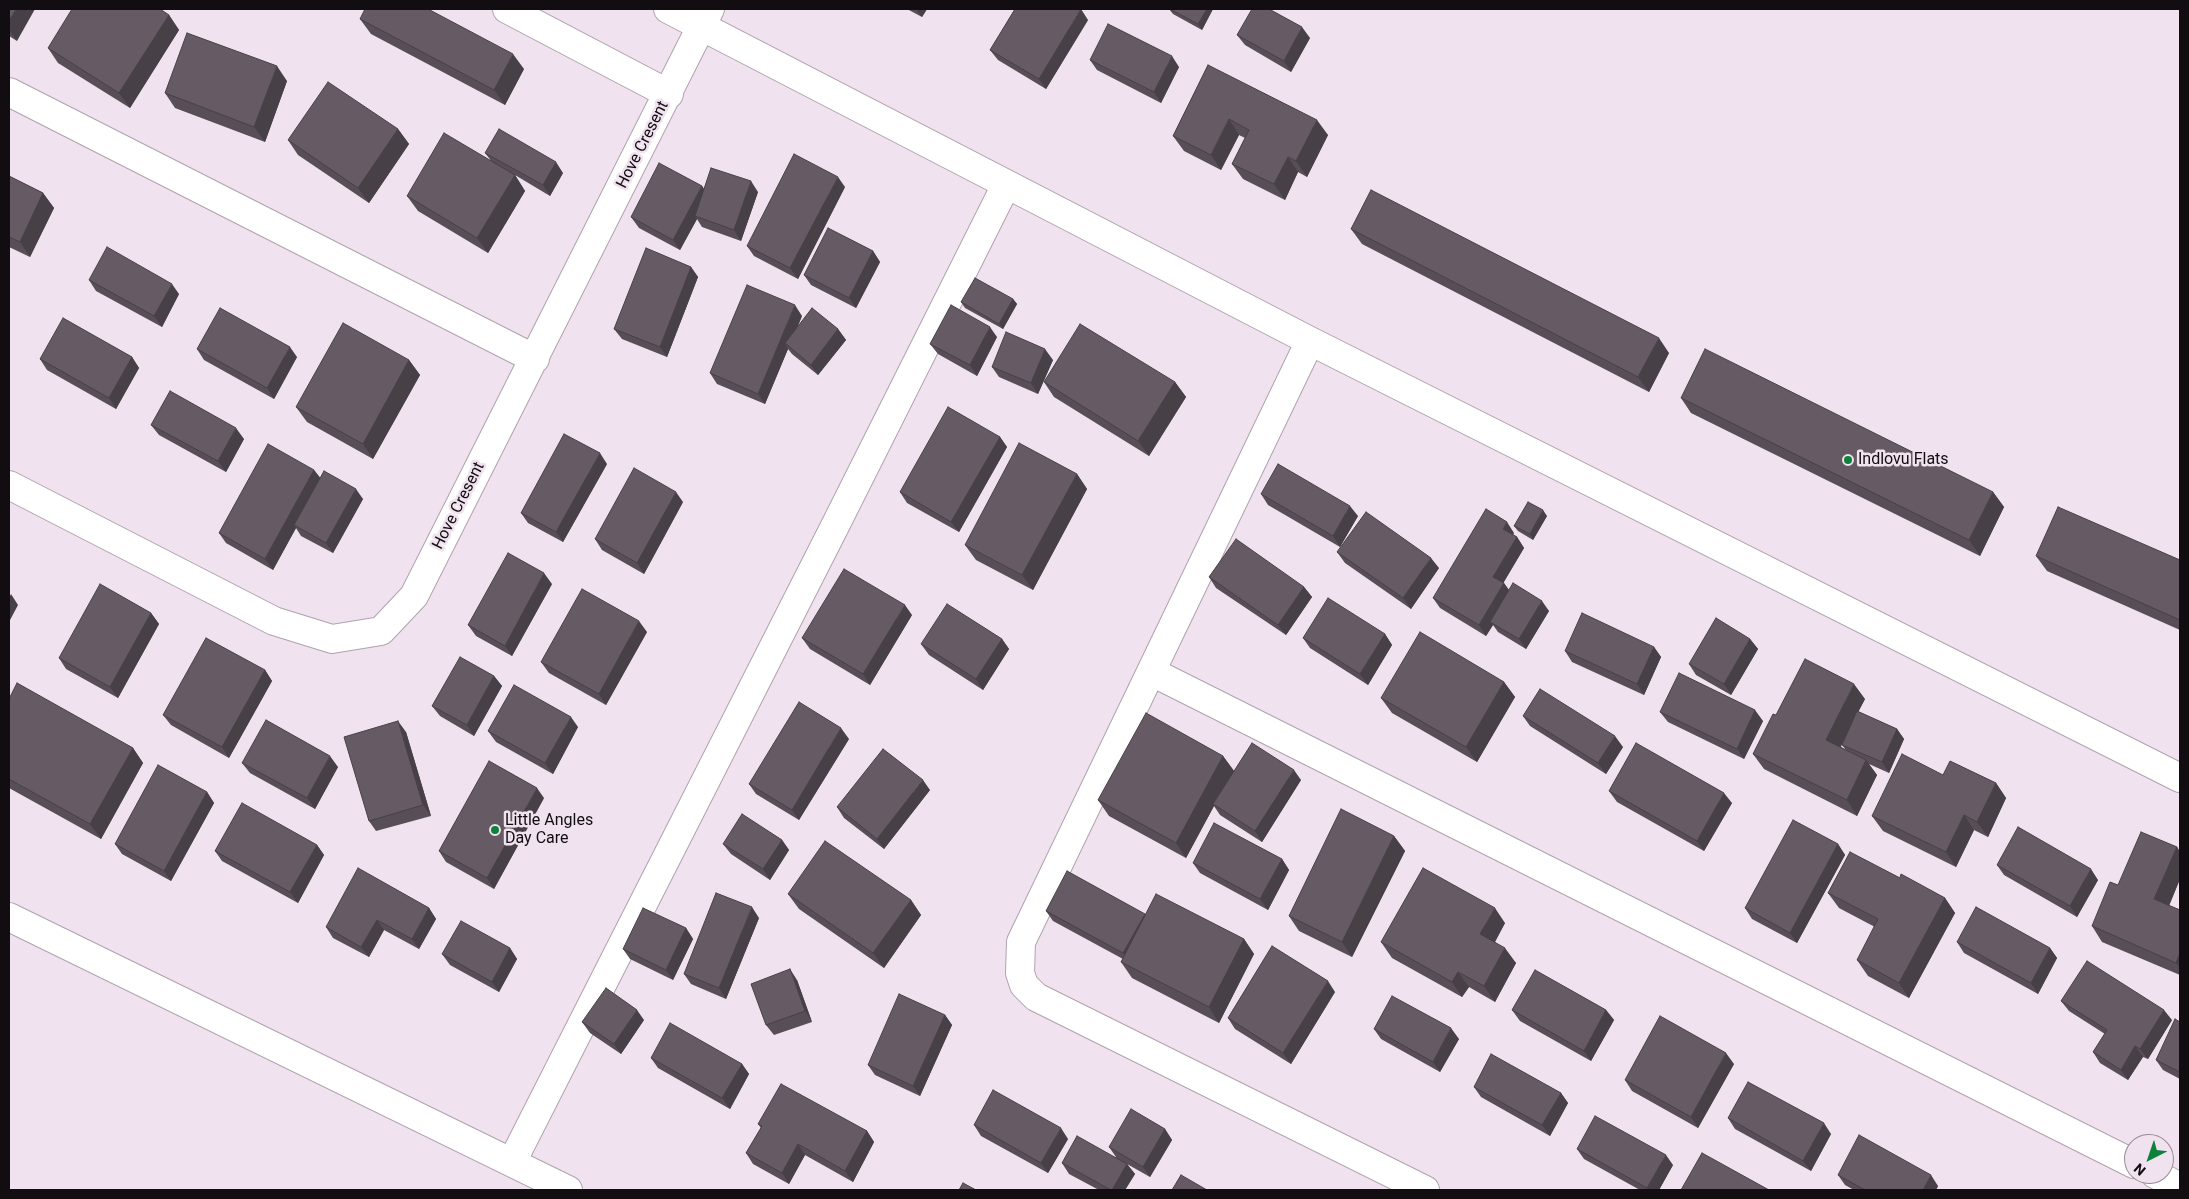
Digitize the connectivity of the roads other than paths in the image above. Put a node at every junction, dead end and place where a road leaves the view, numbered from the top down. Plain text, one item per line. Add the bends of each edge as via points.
1 (507, 9) edge
2 (668, 9) edge
3 (706, 18) edge
4 (9, 92) edge
5 (669, 94) junction
6 (1006, 185) junction
7 (1310, 341) junction
8 (535, 358) junction
9 (9, 485) edge
10 (1152, 672) junction
11 (2180, 778) edge
12 (9, 917) edge
13 (2124, 1159) edge
14 (512, 1162) junction
15 (568, 1190) edge
16 (1425, 1190) edge

1 - 5 street
2 - 3 street
3 - 5 street, Hove Cresent
3 - 6 street
4 - 8 street
5 - 8 street, Hove Cresent
6 - 7 street
6 - 14 street
7 - 10 street
7 - 11 street
8 - 9 street, Hove Cresent via 414,596 381,631 332,639 274,621
10 - 13 street
10 - 16 street via 1021,942 1020,973 1024,985 1036,997 1054,1007
12 - 14 street
14 - 15 street

